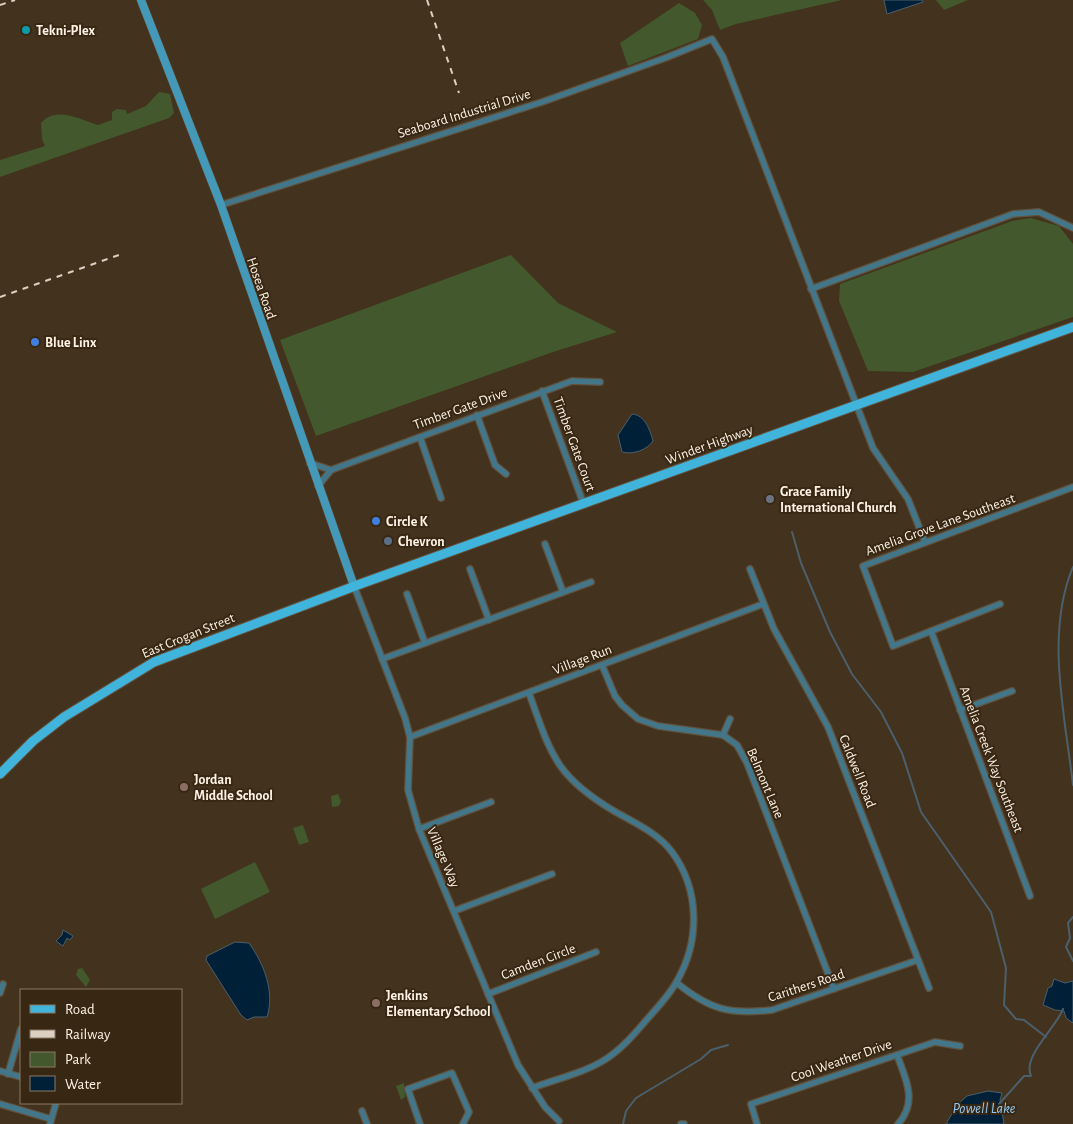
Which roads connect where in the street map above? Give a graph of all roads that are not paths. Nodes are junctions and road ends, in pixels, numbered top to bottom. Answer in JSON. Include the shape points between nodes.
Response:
{"nodes":[{"id":1,"x":141,"y":0,"type":"edge"},
{"id":2,"x":220,"y":205,"type":"junction"},
{"id":3,"x":1073,"y":228,"type":"edge"},
{"id":4,"x":811,"y":289,"type":"junction"},
{"id":5,"x":1073,"y":327,"type":"edge"},
{"id":6,"x":600,"y":382,"type":"dead end"},
{"id":7,"x":542,"y":391,"type":"junction"},
{"id":8,"x":855,"y":405,"type":"junction"},
{"id":9,"x":477,"y":415,"type":"junction"},
{"id":10,"x":420,"y":436,"type":"junction"},
{"id":11,"x":310,"y":463,"type":"junction"},
{"id":12,"x":330,"y":470,"type":"junction"},
{"id":13,"x":506,"y":474,"type":"dead end"},
{"id":14,"x":318,"y":486,"type":"junction"},
{"id":15,"x":1073,"y":487,"type":"edge"},
{"id":16,"x":441,"y":498,"type":"dead end"},
{"id":17,"x":584,"y":505,"type":"junction"},
{"id":18,"x":925,"y":542,"type":"junction"},
{"id":19,"x":545,"y":544,"type":"dead end"},
{"id":20,"x":470,"y":569,"type":"dead end"},
{"id":21,"x":750,"y":569,"type":"dead end"},
{"id":22,"x":591,"y":582,"type":"dead end"},
{"id":23,"x":354,"y":586,"type":"junction"},
{"id":24,"x":563,"y":592,"type":"junction"},
{"id":25,"x":407,"y":594,"type":"dead end"},
{"id":26,"x":763,"y":604,"type":"junction"},
{"id":27,"x":1000,"y":604,"type":"dead end"},
{"id":28,"x":489,"y":620,"type":"junction"},
{"id":29,"x":931,"y":631,"type":"junction"},
{"id":30,"x":425,"y":643,"type":"junction"},
{"id":31,"x":382,"y":659,"type":"junction"},
{"id":32,"x":602,"y":665,"type":"junction"},
{"id":33,"x":1012,"y":691,"type":"dead end"},
{"id":34,"x":529,"y":693,"type":"junction"},
{"id":35,"x":960,"y":710,"type":"junction"},
{"id":36,"x":730,"y":719,"type":"dead end"},
{"id":37,"x":723,"y":735,"type":"junction"},
{"id":38,"x":410,"y":737,"type":"junction"},
{"id":39,"x":0,"y":774,"type":"edge"},
{"id":40,"x":491,"y":802,"type":"dead end"},
{"id":41,"x":419,"y":829,"type":"junction"},
{"id":42,"x":552,"y":874,"type":"dead end"},
{"id":43,"x":1030,"y":896,"type":"dead end"},
{"id":44,"x":454,"y":911,"type":"junction"},
{"id":45,"x":596,"y":952,"type":"dead end"},
{"id":46,"x":918,"y":960,"type":"junction"},
{"id":47,"x":677,"y":983,"type":"junction"},
{"id":48,"x":3,"y":984,"type":"dead end"},
{"id":49,"x":929,"y":988,"type":"dead end"},
{"id":50,"x":834,"y":989,"type":"junction"},
{"id":51,"x":0,"y":992,"type":"edge"},
{"id":52,"x":488,"y":994,"type":"junction"},
{"id":53,"x":20,"y":1032,"type":"edge"},
{"id":54,"x":960,"y":1046,"type":"dead end"},
{"id":55,"x":897,"y":1055,"type":"junction"},
{"id":56,"x":0,"y":1071,"type":"edge"},
{"id":57,"x":8,"y":1074,"type":"junction"},
{"id":58,"x":20,"y":1078,"type":"edge"},
{"id":59,"x":532,"y":1088,"type":"junction"},
{"id":60,"x":0,"y":1104,"type":"edge"},
{"id":61,"x":56,"y":1104,"type":"edge"},
{"id":62,"x":362,"y":1112,"type":"dead end"},
{"id":63,"x":559,"y":1121,"type":"dead end"},
{"id":64,"x":51,"y":1122,"type":"edge"},
{"id":65,"x":367,"y":1124,"type":"edge"},
{"id":66,"x":420,"y":1124,"type":"edge"},
{"id":67,"x":463,"y":1124,"type":"edge"},
{"id":68,"x":757,"y":1124,"type":"edge"},
{"id":69,"x":898,"y":1124,"type":"edge"}],
"edges":[{"from":1,"to":2,"type":"street","name":"Hosea Road"},
{"from":2,"to":4,"type":"street","name":"Seaboard Industrial Drive","via":[[548,100],[712,38],[723,58]]},
{"from":2,"to":11,"type":"street","name":"Hosea Road"},
{"from":3,"to":4,"type":"street","via":[[1039,212],[1013,214]]},
{"from":4,"to":8,"type":"street"},
{"from":5,"to":8,"type":"main road","name":"Winder Highway"},
{"from":6,"to":7,"type":"street","name":"Timber Gate Drive","via":[[572,381]]},
{"from":7,"to":9,"type":"street","name":"Timber Gate Drive"},
{"from":7,"to":17,"type":"street","name":"Timber Gate Court"},
{"from":8,"to":17,"type":"main road","name":"Winder Highway"},
{"from":8,"to":18,"type":"street","via":[[873,448],[908,499]]},
{"from":9,"to":10,"type":"street","name":"Timber Gate Drive"},
{"from":9,"to":13,"type":"street","via":[[495,465]]},
{"from":10,"to":12,"type":"street","name":"Timber Gate Drive"},
{"from":10,"to":16,"type":"street"},
{"from":11,"to":12,"type":"street"},
{"from":11,"to":14,"type":"street","name":"Hosea Road"},
{"from":12,"to":14,"type":"street"},
{"from":14,"to":23,"type":"street","name":"Hosea Road"},
{"from":15,"to":18,"type":"street","name":"Amelia Grove Lane Southeast"},
{"from":17,"to":23,"type":"main road","name":"Winder Highway"},
{"from":18,"to":29,"type":"street","name":"Amelia Grove Lane Southeast","via":[[863,566],[893,646]]},
{"from":19,"to":24,"type":"street"},
{"from":20,"to":28,"type":"street"},
{"from":21,"to":26,"type":"street","name":"Caldwell Road"},
{"from":22,"to":24,"type":"street"},
{"from":23,"to":31,"type":"street","name":"Village Way"},
{"from":23,"to":39,"type":"main road","name":"East Crogan Street","via":[[154,662],[64,717],[33,741]]},
{"from":24,"to":28,"type":"street"},
{"from":25,"to":30,"type":"street"},
{"from":26,"to":32,"type":"street","name":"Village Run"},
{"from":26,"to":46,"type":"street","name":"Caldwell Road","via":[[828,727]]},
{"from":27,"to":29,"type":"street","name":"Amelia Grove Lane Southeast"},
{"from":28,"to":30,"type":"street"},
{"from":29,"to":35,"type":"street","name":"Amelia Creek Way Southeast"},
{"from":30,"to":31,"type":"street"},
{"from":31,"to":38,"type":"street","name":"Village Way"},
{"from":32,"to":34,"type":"street","name":"Village Run"},
{"from":32,"to":37,"type":"street","via":[[615,696],[638,719],[658,726]]},
{"from":33,"to":35,"type":"street"},
{"from":34,"to":38,"type":"street","name":"Village Run"},
{"from":34,"to":47,"type":"street","via":[[549,747],[567,776],[585,792],[658,836],[684,872],[694,907],[693,927],[691,948]]},
{"from":35,"to":43,"type":"street","name":"Amelia Creek Way Southeast"},
{"from":36,"to":37,"type":"street"},
{"from":37,"to":50,"type":"street","name":"Belmont Lane","via":[[737,746],[747,763]]},
{"from":38,"to":41,"type":"street","name":"Village Way","via":[[408,790]]},
{"from":40,"to":41,"type":"street"},
{"from":41,"to":44,"type":"street","name":"Village Way"},
{"from":42,"to":44,"type":"street"},
{"from":44,"to":52,"type":"street","name":"Village Way"},
{"from":45,"to":52,"type":"street","name":"Camden Circle"},
{"from":46,"to":49,"type":"street","name":"Caldwell Road"},
{"from":46,"to":50,"type":"street","name":"Carithers Road"},
{"from":47,"to":50,"type":"street","name":"Carithers Road","via":[[712,1007],[758,1012]]},
{"from":47,"to":59,"type":"street","via":[[633,1036],[606,1059]]},
{"from":48,"to":51,"type":"street"},
{"from":52,"to":59,"type":"street","name":"Village Way","via":[[518,1065]]},
{"from":53,"to":57,"type":"street"},
{"from":54,"to":55,"type":"street","name":"Cool Weather Drive","via":[[935,1042]]},
{"from":55,"to":68,"type":"street","name":"Cool Weather Drive","via":[[751,1104]]},
{"from":55,"to":69,"type":"street","via":[[910,1090],[910,1104]]},
{"from":56,"to":57,"type":"street"},
{"from":57,"to":58,"type":"street"},
{"from":59,"to":63,"type":"street","name":"Village Way"},
{"from":60,"to":64,"type":"street"},
{"from":61,"to":64,"type":"street"},
{"from":62,"to":65,"type":"street"},
{"from":66,"to":67,"type":"street","via":[[408,1089],[452,1073],[469,1112]]}]}
